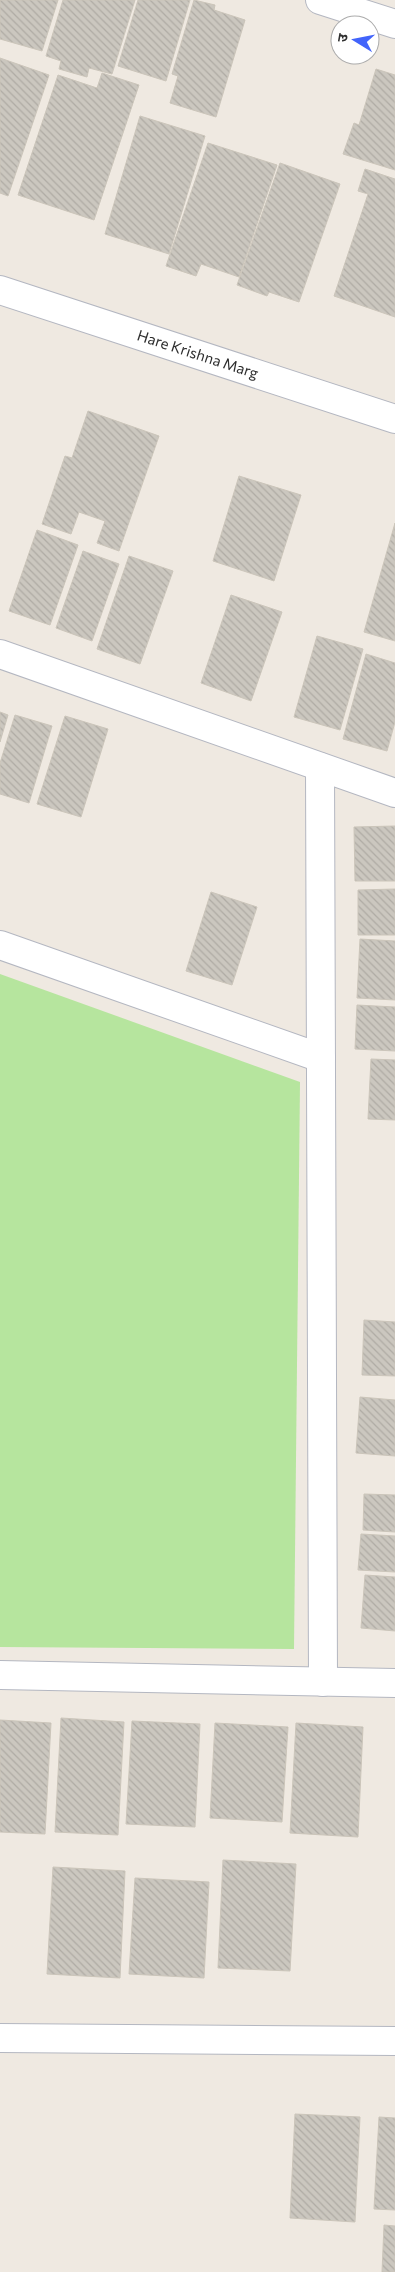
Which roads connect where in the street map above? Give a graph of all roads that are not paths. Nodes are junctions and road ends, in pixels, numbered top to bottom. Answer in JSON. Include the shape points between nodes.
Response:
{"nodes":[{"id":1,"x":320,"y":0,"type":"edge"},
{"id":2,"x":395,"y":24,"type":"edge"},
{"id":3,"x":0,"y":290,"type":"edge"},
{"id":4,"x":395,"y":419,"type":"edge"},
{"id":5,"x":0,"y":654,"type":"edge"},
{"id":6,"x":320,"y":767,"type":"junction"},
{"id":7,"x":395,"y":793,"type":"edge"},
{"id":8,"x":0,"y":945,"type":"edge"},
{"id":9,"x":321,"y":1058,"type":"junction"},
{"id":10,"x":0,"y":1675,"type":"edge"},
{"id":11,"x":323,"y":1682,"type":"junction"},
{"id":12,"x":395,"y":1683,"type":"edge"},
{"id":13,"x":0,"y":2038,"type":"edge"},
{"id":14,"x":395,"y":2041,"type":"edge"}],
"edges":[{"from":1,"to":2,"type":"street"},
{"from":3,"to":4,"type":"street","name":"Hare Krishna Marg"},
{"from":5,"to":6,"type":"street"},
{"from":6,"to":7,"type":"street"},
{"from":6,"to":9,"type":"street"},
{"from":8,"to":9,"type":"street"},
{"from":9,"to":11,"type":"street"},
{"from":10,"to":11,"type":"street"},
{"from":11,"to":12,"type":"street"},
{"from":13,"to":14,"type":"street"}]}
